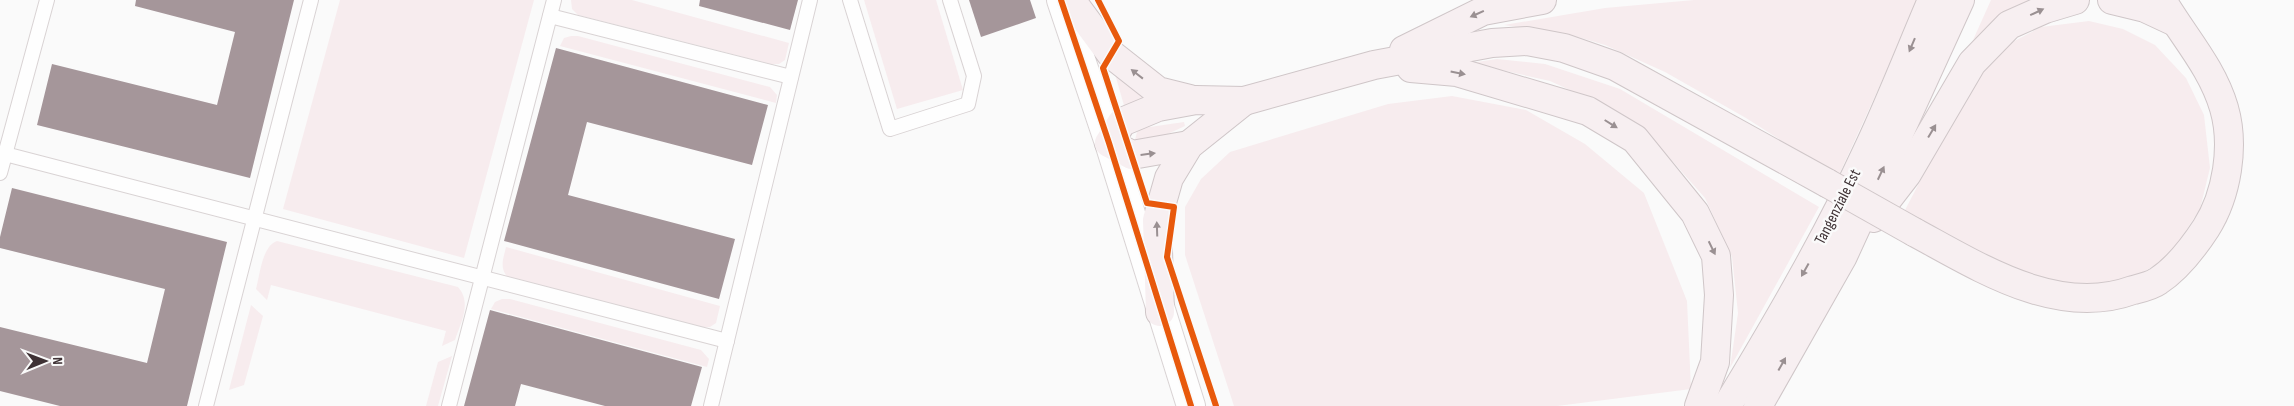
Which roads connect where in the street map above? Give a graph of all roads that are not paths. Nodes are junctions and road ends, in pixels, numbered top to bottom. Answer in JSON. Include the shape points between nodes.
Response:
{"nodes":[{"id":1,"x":47,"y":0,"type":"edge"},
{"id":2,"x":311,"y":0,"type":"edge"},
{"id":3,"x":554,"y":0,"type":"edge"},
{"id":4,"x":810,"y":0,"type":"edge"},
{"id":5,"x":850,"y":0,"type":"edge"},
{"id":6,"x":950,"y":0,"type":"edge"},
{"id":7,"x":1061,"y":0,"type":"edge"},
{"id":8,"x":1071,"y":0,"type":"edge"},
{"id":9,"x":1542,"y":0,"type":"edge"},
{"id":10,"x":1932,"y":0,"type":"edge"},
{"id":11,"x":1960,"y":0,"type":"edge"},
{"id":12,"x":2075,"y":0,"type":"edge"},
{"id":13,"x":2112,"y":0,"type":"edge"},
{"id":14,"x":2168,"y":11,"type":"edge"},
{"id":15,"x":550,"y":16,"type":"junction"},
{"id":16,"x":1374,"y":65,"type":"junction"},
{"id":17,"x":792,"y":77,"type":"junction"},
{"id":18,"x":1196,"y":100,"type":"junction"},
{"id":19,"x":1244,"y":101,"type":"junction"},
{"id":20,"x":1109,"y":143,"type":"junction"},
{"id":21,"x":1189,"y":145,"type":"junction"},
{"id":22,"x":5,"y":154,"type":"junction"},
{"id":23,"x":0,"y":173,"type":"edge"},
{"id":24,"x":255,"y":220,"type":"junction"},
{"id":25,"x":1843,"y":256,"type":"junction"},
{"id":26,"x":483,"y":276,"type":"junction"},
{"id":27,"x":1160,"y":312,"type":"junction"},
{"id":28,"x":727,"y":341,"type":"junction"},
{"id":29,"x":206,"y":406,"type":"edge"},
{"id":30,"x":450,"y":406,"type":"edge"},
{"id":31,"x":711,"y":406,"type":"edge"},
{"id":32,"x":1191,"y":406,"type":"edge"},
{"id":33,"x":1699,"y":406,"type":"edge"},
{"id":34,"x":1728,"y":406,"type":"edge"},
{"id":35,"x":1758,"y":406,"type":"edge"}],
"edges":[{"from":1,"to":22,"type":"lane"},
{"from":2,"to":24,"type":"lane"},
{"from":3,"to":15,"type":"lane"},
{"from":4,"to":17,"type":"lane"},
{"from":5,"to":6,"type":"lane","via":[[890,129],[968,104],[974,76]]},
{"from":7,"to":20,"type":"street"},
{"from":18,"to":8,"type":"highway","one_way":true,"via":[[1158,91],[1111,54]]},
{"from":9,"to":16,"type":"highway","one_way":true,"via":[[1483,11]]},
{"from":10,"to":34,"type":"highway","name":"Tangenziale Est","one_way":true,"via":[[1869,147],[1816,250]]},
{"from":25,"to":11,"type":"highway","name":"Tangenziale Est","one_way":true},
{"from":25,"to":12,"type":"highway","one_way":true,"via":[[1907,174],[1972,64],[2009,25]]},
{"from":13,"to":14,"type":"highway"},
{"from":14,"to":16,"type":"highway","bridge":true,"via":[[2207,66],[2224,108],[2230,156],[2217,210],[2190,253],[2158,282],[2122,295],[2083,299],[2043,292],[2000,277],[1615,66],[1564,48],[1527,41],[1492,43]]},
{"from":15,"to":17,"type":"lane"},
{"from":15,"to":26,"type":"lane"},
{"from":16,"to":19,"type":"highway"},
{"from":16,"to":33,"type":"highway","one_way":true,"via":[[1457,72],[1528,91],[1588,110],[1635,139],[1695,213],[1716,256],[1719,295],[1715,362]]},
{"from":17,"to":28,"type":"lane"},
{"from":18,"to":19,"type":"highway"},
{"from":18,"to":20,"type":"highway","via":[[1158,107],[1122,122]]},
{"from":19,"to":21,"type":"highway"},
{"from":20,"to":21,"type":"highway","one_way":true,"via":[[1132,156]]},
{"from":20,"to":27,"type":"street"},
{"from":27,"to":21,"type":"highway","one_way":true,"via":[[1157,220],[1169,178]]},
{"from":22,"to":23,"type":"lane"},
{"from":22,"to":24,"type":"lane"},
{"from":24,"to":26,"type":"lane"},
{"from":24,"to":29,"type":"lane"},
{"from":35,"to":25,"type":"highway","name":"Tangenziale Est","one_way":true},
{"from":26,"to":28,"type":"lane"},
{"from":26,"to":30,"type":"lane"},
{"from":27,"to":32,"type":"street"},
{"from":28,"to":31,"type":"lane"}]}
